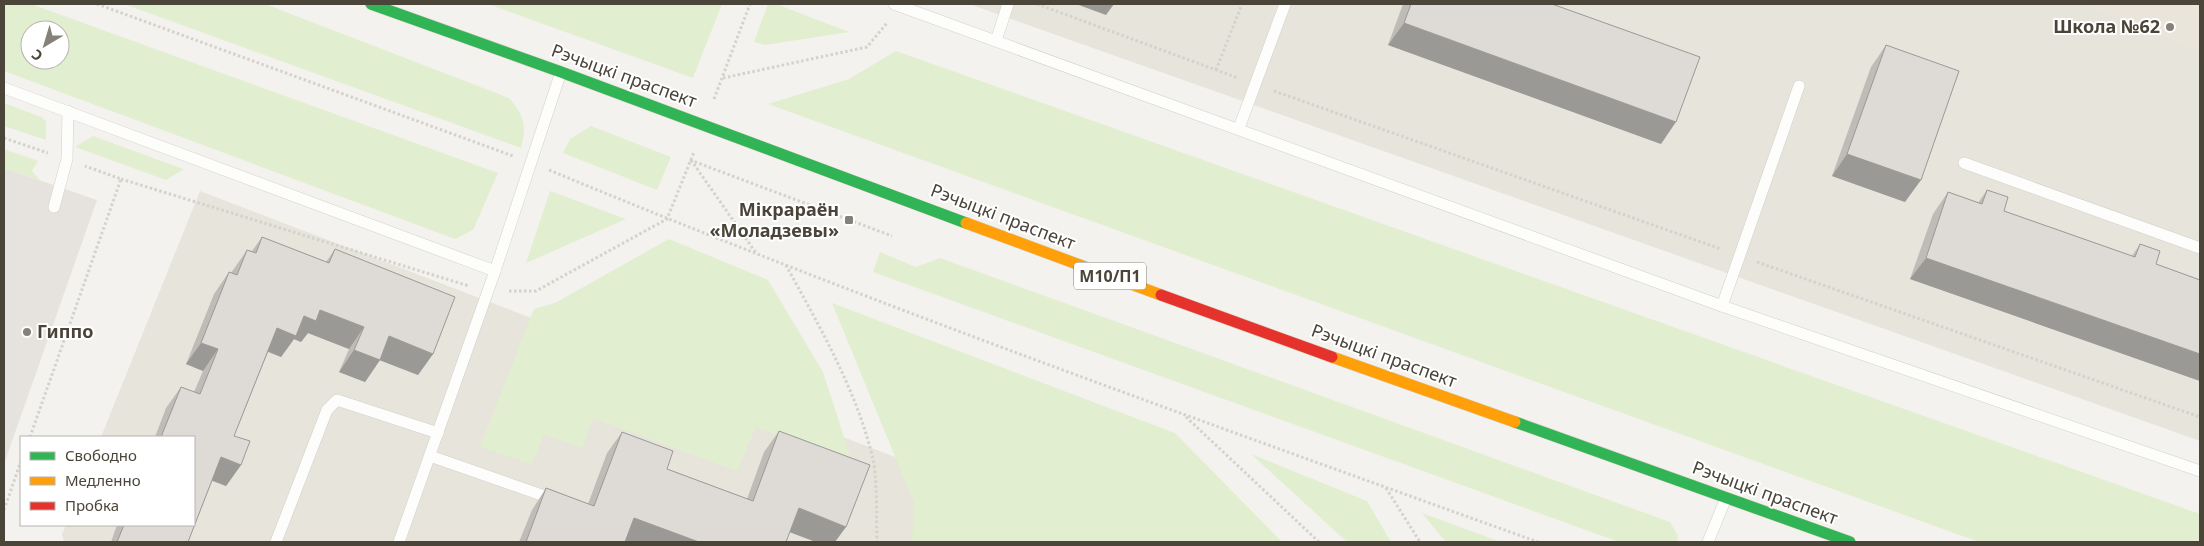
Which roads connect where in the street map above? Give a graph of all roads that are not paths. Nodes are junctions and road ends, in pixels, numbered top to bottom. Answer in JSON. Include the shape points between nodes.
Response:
{"nodes":[{"id":1,"x":371,"y":4,"type":"edge"},
{"id":2,"x":1008,"y":4,"type":"edge"},
{"id":3,"x":1285,"y":4,"type":"edge"},
{"id":4,"x":898,"y":5,"type":"edge"},
{"id":5,"x":996,"y":41,"type":"junction"},
{"id":6,"x":561,"y":72,"type":"junction"},
{"id":7,"x":1799,"y":86,"type":"dead end"},
{"id":8,"x":4,"y":88,"type":"edge"},
{"id":9,"x":68,"y":111,"type":"junction"},
{"id":10,"x":1239,"y":128,"type":"junction"},
{"id":11,"x":1964,"y":163,"type":"dead end"},
{"id":12,"x":54,"y":207,"type":"dead end"},
{"id":13,"x":2200,"y":248,"type":"edge"},
{"id":14,"x":495,"y":271,"type":"junction"},
{"id":15,"x":1722,"y":306,"type":"junction"},
{"id":16,"x":438,"y":433,"type":"junction"},
{"id":17,"x":430,"y":456,"type":"junction"},
{"id":18,"x":2200,"y":471,"type":"edge"},
{"id":19,"x":1726,"y":498,"type":"junction"},
{"id":20,"x":568,"y":504,"type":"edge"},
{"id":21,"x":276,"y":542,"type":"edge"},
{"id":22,"x":399,"y":542,"type":"edge"},
{"id":23,"x":1708,"y":542,"type":"edge"},
{"id":24,"x":1850,"y":542,"type":"edge"}],
"edges":[{"from":1,"to":6,"type":"main road","name":"Рэчыцкі праспект","number":"М10/П1"},
{"from":2,"to":5,"type":"lane"},
{"from":3,"to":10,"type":"lane"},
{"from":4,"to":5,"type":"lane"},
{"from":5,"to":10,"type":"lane"},
{"from":6,"to":14,"type":"lane"},
{"from":6,"to":19,"type":"main road","name":"Рэчыцкі праспект","number":"М10/П1","via":[[1157,294]]},
{"from":7,"to":15,"type":"lane"},
{"from":8,"to":9,"type":"lane"},
{"from":9,"to":12,"type":"lane","via":[[67,159]]},
{"from":9,"to":14,"type":"lane"},
{"from":10,"to":15,"type":"lane"},
{"from":11,"to":13,"type":"lane"},
{"from":14,"to":16,"type":"lane"},
{"from":15,"to":18,"type":"lane"},
{"from":16,"to":17,"type":"lane"},
{"from":16,"to":21,"type":"lane","via":[[337,400],[327,410]]},
{"from":17,"to":20,"type":"lane"},
{"from":17,"to":22,"type":"lane"},
{"from":19,"to":23,"type":"lane"},
{"from":19,"to":24,"type":"main road","name":"Рэчыцкі праспект","number":"М10/П1"}]}
